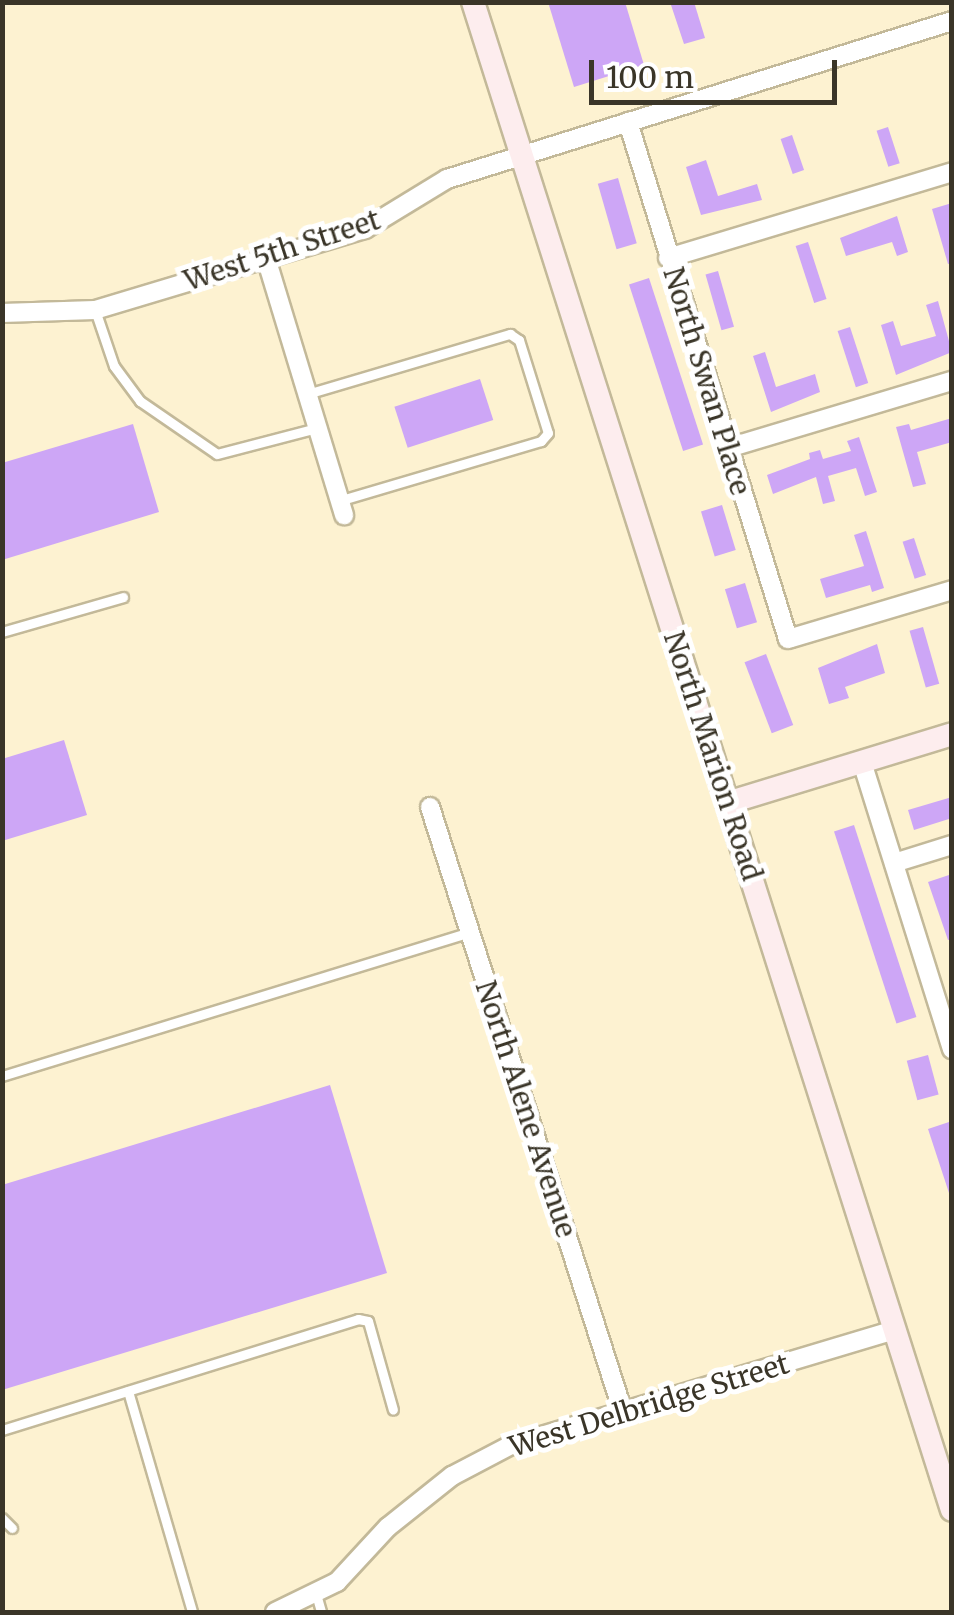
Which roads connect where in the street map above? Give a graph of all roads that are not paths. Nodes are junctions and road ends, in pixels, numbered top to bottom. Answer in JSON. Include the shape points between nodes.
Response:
{"nodes":[{"id":1,"x":473,"y":2,"type":"edge"},
{"id":2,"x":952,"y":21,"type":"edge"},
{"id":3,"x":628,"y":122,"type":"junction"},
{"id":4,"x":520,"y":154,"type":"junction"},
{"id":5,"x":952,"y":172,"type":"edge"},
{"id":6,"x":266,"y":258,"type":"junction"},
{"id":7,"x":668,"y":258,"type":"junction"},
{"id":8,"x":95,"y":310,"type":"junction"},
{"id":9,"x":2,"y":313,"type":"edge"},
{"id":10,"x":952,"y":381,"type":"edge"},
{"id":11,"x":307,"y":394,"type":"junction"},
{"id":12,"x":318,"y":428,"type":"junction"},
{"id":13,"x":728,"y":448,"type":"junction"},
{"id":14,"x":342,"y":508,"type":"joint"},
{"id":15,"x":952,"y":590,"type":"edge"},
{"id":16,"x":123,"y":597,"type":"dead end"},
{"id":17,"x":2,"y":632,"type":"edge"},
{"id":18,"x":952,"y":734,"type":"edge"},
{"id":19,"x":862,"y":762,"type":"junction"},
{"id":20,"x":728,"y":803,"type":"junction"},
{"id":21,"x":430,"y":807,"type":"dead end"},
{"id":22,"x":952,"y":846,"type":"edge"},
{"id":23,"x":894,"y":863,"type":"junction"},
{"id":24,"x":470,"y":932,"type":"junction"},
{"id":25,"x":952,"y":1049,"type":"edge"},
{"id":26,"x":2,"y":1076,"type":"edge"},
{"id":27,"x":894,"y":1330,"type":"junction"},
{"id":28,"x":128,"y":1391,"type":"junction"},
{"id":29,"x":392,"y":1410,"type":"dead end"},
{"id":30,"x":622,"y":1412,"type":"junction"},
{"id":31,"x":2,"y":1430,"type":"edge"},
{"id":32,"x":952,"y":1510,"type":"edge"},
{"id":33,"x":2,"y":1518,"type":"edge"},
{"id":34,"x":12,"y":1528,"type":"dead end"},
{"id":35,"x":316,"y":1594,"type":"junction"},
{"id":36,"x":192,"y":1612,"type":"edge"},
{"id":37,"x":275,"y":1612,"type":"edge"},
{"id":38,"x":321,"y":1612,"type":"edge"}],
"edges":[{"from":1,"to":4,"type":"main road","name":"North Marion Road"},
{"from":2,"to":3,"type":"street","name":"West 5th Street"},
{"from":3,"to":4,"type":"street","name":"West 5th Street"},
{"from":3,"to":7,"type":"street","name":"North Swan Place"},
{"from":4,"to":6,"type":"street","name":"West 5th Street","via":[[447,180],[365,228]]},
{"from":4,"to":20,"type":"main road","name":"North Marion Road"},
{"from":5,"to":7,"type":"street"},
{"from":6,"to":8,"type":"street","name":"West 5th Street"},
{"from":6,"to":11,"type":"street"},
{"from":7,"to":13,"type":"street","name":"North Swan Place"},
{"from":8,"to":9,"type":"street","name":"West 5th Street"},
{"from":8,"to":12,"type":"lane","via":[[114,366],[140,401],[218,454]]},
{"from":10,"to":13,"type":"street"},
{"from":11,"to":12,"type":"street"},
{"from":11,"to":14,"type":"lane","via":[[510,334],[519,340],[548,433],[542,441]]},
{"from":12,"to":14,"type":"street"},
{"from":13,"to":15,"type":"street","name":"North Swan Place","via":[[788,639]]},
{"from":16,"to":17,"type":"lane"},
{"from":18,"to":19,"type":"main road"},
{"from":19,"to":20,"type":"main road"},
{"from":19,"to":23,"type":"street"},
{"from":20,"to":27,"type":"main road","name":"North Marion Road"},
{"from":21,"to":24,"type":"street","name":"North Alene Avenue"},
{"from":22,"to":23,"type":"street"},
{"from":23,"to":25,"type":"street"},
{"from":24,"to":26,"type":"lane"},
{"from":24,"to":30,"type":"street","name":"North Alene Avenue"},
{"from":27,"to":30,"type":"street","name":"West Delbridge Street"},
{"from":27,"to":32,"type":"main road","name":"North Marion Road"},
{"from":28,"to":29,"type":"lane","via":[[358,1319],[368,1321]]},
{"from":28,"to":31,"type":"lane"},
{"from":28,"to":36,"type":"lane"},
{"from":30,"to":35,"type":"street","name":"West Delbridge Street","via":[[511,1445],[452,1476]]},
{"from":33,"to":34,"type":"lane"},
{"from":35,"to":37,"type":"street","name":"West Delbridge Street"},
{"from":35,"to":38,"type":"lane"}]}
